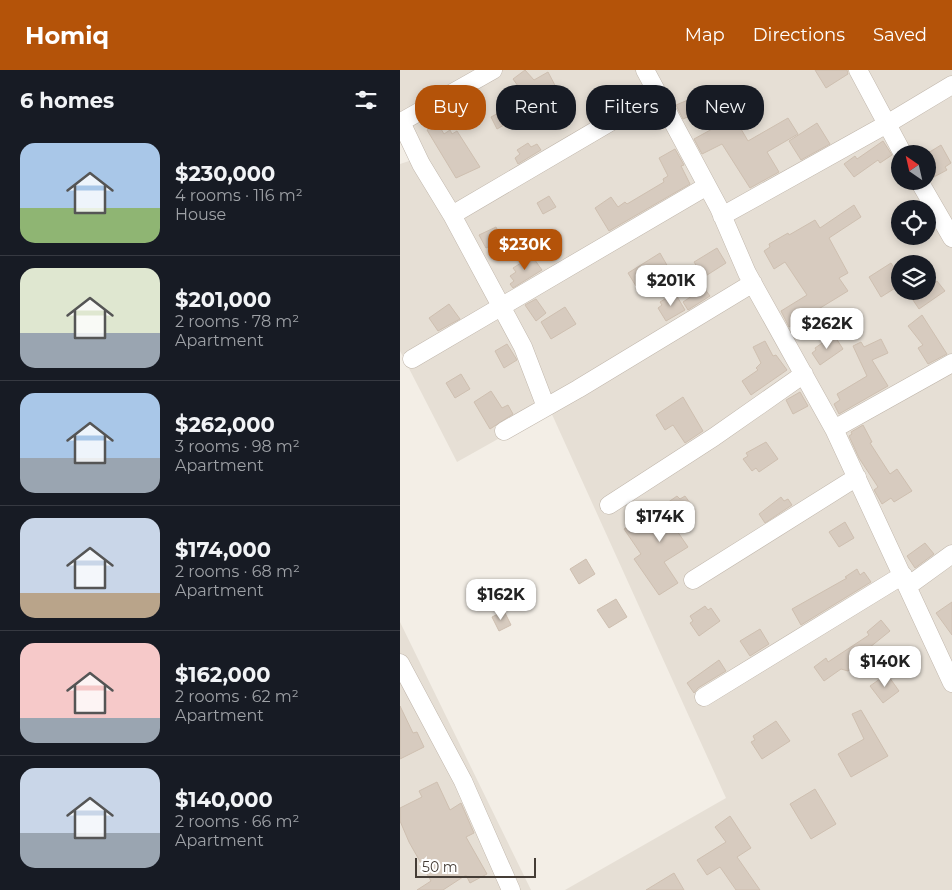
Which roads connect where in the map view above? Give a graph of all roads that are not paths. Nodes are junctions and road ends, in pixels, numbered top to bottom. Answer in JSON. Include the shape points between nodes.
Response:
{"nodes":[{"id":1,"x":493,"y":70,"type":"edge"},
{"id":2,"x":645,"y":70,"type":"edge"},
{"id":3,"x":858,"y":70,"type":"edge"},
{"id":4,"x":653,"y":85,"type":"edge"},
{"id":5,"x":952,"y":85,"type":"edge"},
{"id":6,"x":887,"y":124,"type":"junction"},
{"id":7,"x":676,"y":128,"type":"edge"},
{"id":8,"x":597,"y":130,"type":"edge"},
{"id":9,"x":898,"y":145,"type":"edge"},
{"id":10,"x":707,"y":186,"type":"junction"},
{"id":11,"x":924,"y":190,"type":"edge"},
{"id":12,"x":452,"y":215,"type":"junction"},
{"id":13,"x":722,"y":216,"type":"junction"},
{"id":14,"x":952,"y":238,"type":"edge"},
{"id":15,"x":753,"y":283,"type":"junction"},
{"id":16,"x":501,"y":308,"type":"junction"},
{"id":17,"x":412,"y":359,"type":"dead end"},
{"id":18,"x":952,"y":363,"type":"edge"},
{"id":19,"x":804,"y":374,"type":"junction"},
{"id":20,"x":546,"y":407,"type":"junction"},
{"id":21,"x":834,"y":429,"type":"junction"},
{"id":22,"x":504,"y":431,"type":"dead end"},
{"id":23,"x":857,"y":476,"type":"junction"},
{"id":24,"x":609,"y":505,"type":"dead end"},
{"id":25,"x":952,"y":554,"type":"edge"},
{"id":26,"x":693,"y":580,"type":"dead end"},
{"id":27,"x":905,"y":580,"type":"junction"},
{"id":28,"x":400,"y":663,"type":"edge"},
{"id":29,"x":952,"y":683,"type":"edge"},
{"id":30,"x":704,"y":697,"type":"dead end"},
{"id":31,"x":511,"y":890,"type":"edge"}],
"edges":[{"from":1,"to":12,"type":"street","via":[[401,122],[421,164]]},
{"from":2,"to":4,"type":"street"},
{"from":3,"to":6,"type":"street"},
{"from":5,"to":6,"type":"street"},
{"from":6,"to":9,"type":"street"},
{"from":6,"to":13,"type":"street"},
{"from":7,"to":10,"type":"street"},
{"from":8,"to":12,"type":"street"},
{"from":10,"to":13,"type":"street"},
{"from":10,"to":16,"type":"street"},
{"from":11,"to":14,"type":"street"},
{"from":12,"to":16,"type":"street"},
{"from":13,"to":15,"type":"street"},
{"from":15,"to":19,"type":"street"},
{"from":15,"to":20,"type":"street"},
{"from":16,"to":17,"type":"street"},
{"from":16,"to":20,"type":"street","via":[[523,347]]},
{"from":18,"to":21,"type":"street"},
{"from":19,"to":21,"type":"street"},
{"from":19,"to":24,"type":"street"},
{"from":20,"to":22,"type":"street"},
{"from":21,"to":23,"type":"street"},
{"from":23,"to":26,"type":"street"},
{"from":23,"to":27,"type":"street"},
{"from":25,"to":27,"type":"street"},
{"from":27,"to":29,"type":"street"},
{"from":27,"to":30,"type":"street"},
{"from":28,"to":31,"type":"street","via":[[463,781]]}]}
